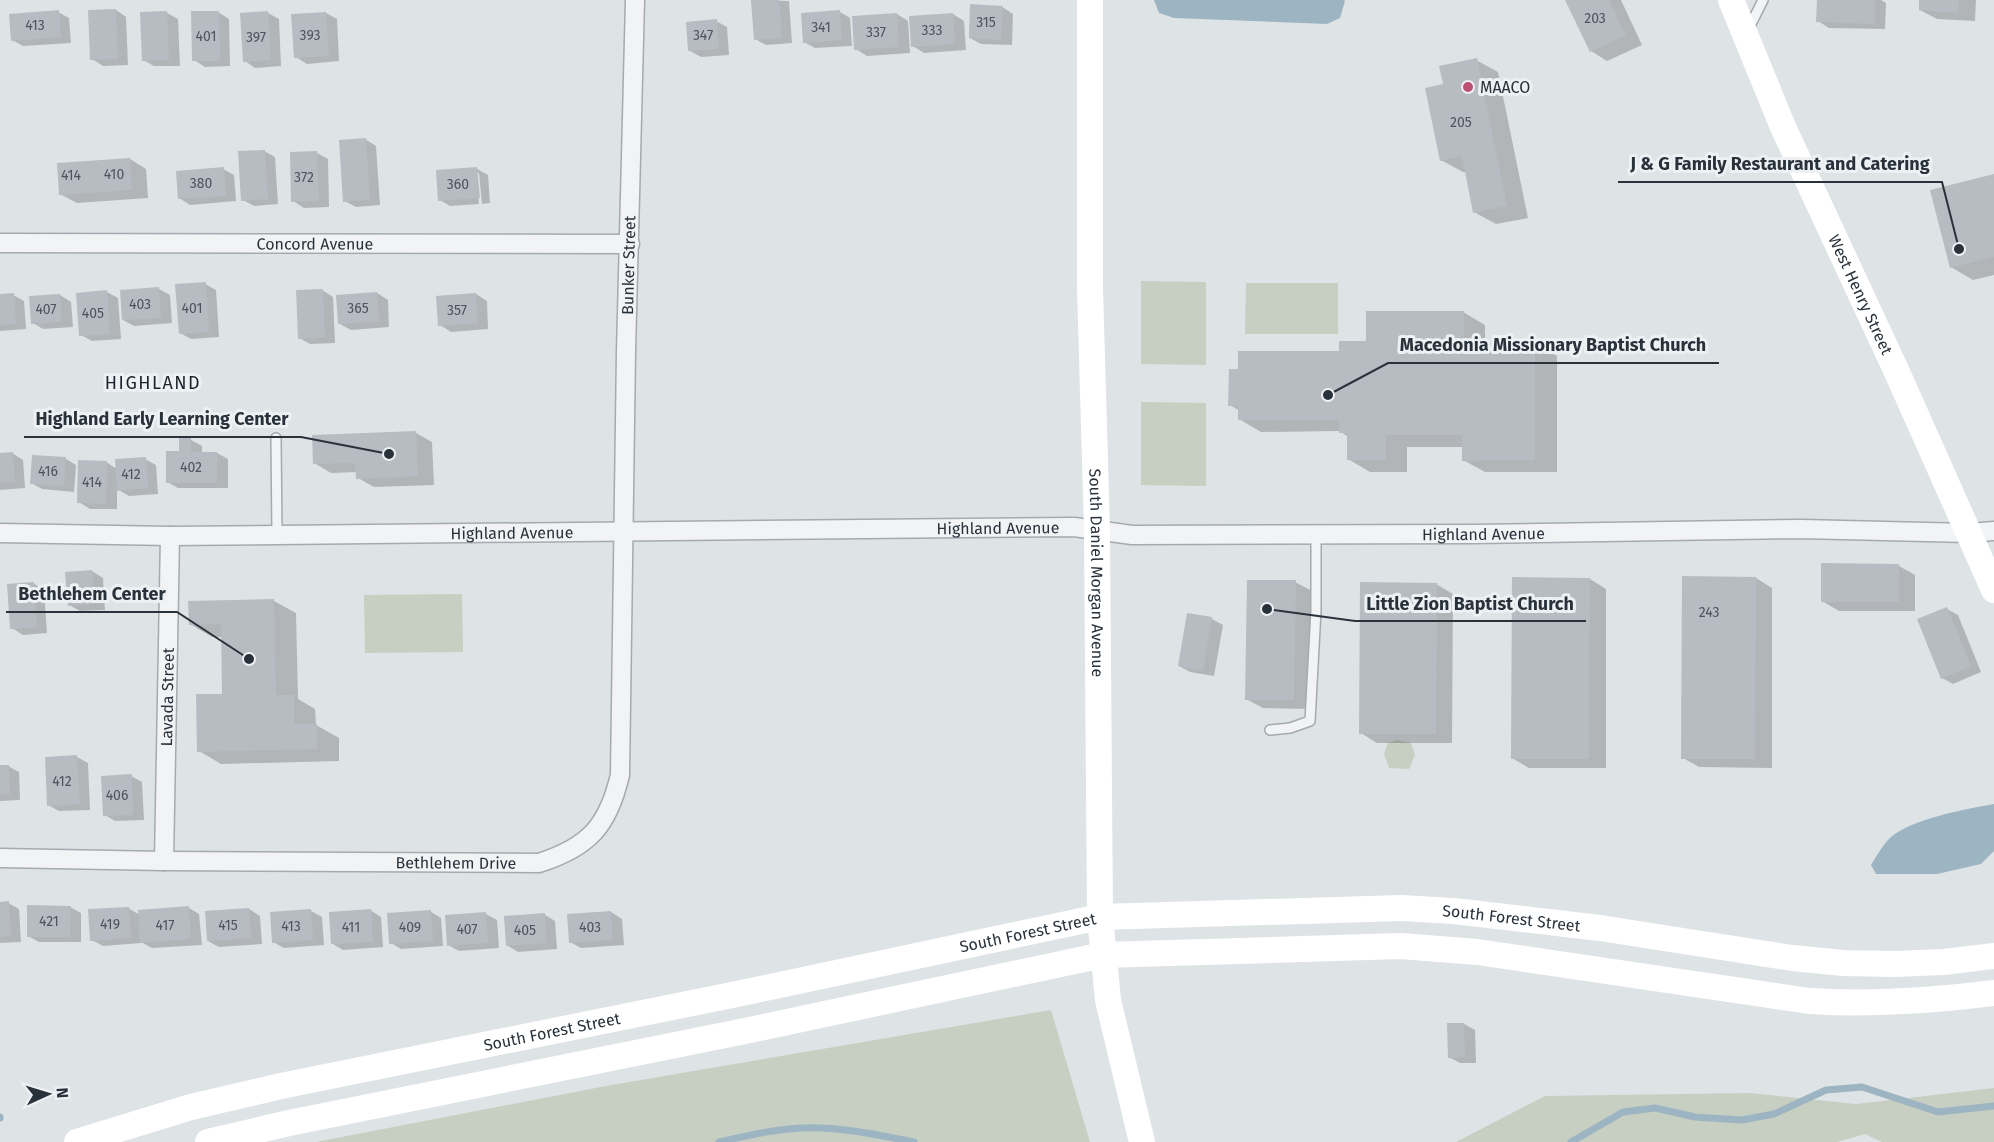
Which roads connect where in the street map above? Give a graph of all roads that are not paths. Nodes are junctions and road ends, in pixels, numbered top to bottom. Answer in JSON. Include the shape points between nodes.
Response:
{"nodes":[{"id":1,"x":635,"y":0,"type":"edge"},
{"id":2,"x":1090,"y":0,"type":"edge"},
{"id":3,"x":1731,"y":0,"type":"edge"},
{"id":4,"x":1763,"y":0,"type":"edge"},
{"id":5,"x":1746,"y":36,"type":"junction"},
{"id":6,"x":0,"y":243,"type":"edge"},
{"id":7,"x":630,"y":244,"type":"junction"},
{"id":8,"x":276,"y":438,"type":"dead end"},
{"id":9,"x":623,"y":531,"type":"junction"},
{"id":10,"x":1097,"y":531,"type":"junction"},
{"id":11,"x":1994,"y":531,"type":"edge"},
{"id":12,"x":0,"y":532,"type":"edge"},
{"id":13,"x":1968,"y":533,"type":"junction"},
{"id":14,"x":1316,"y":534,"type":"junction"},
{"id":15,"x":277,"y":535,"type":"junction"},
{"id":16,"x":170,"y":536,"type":"junction"},
{"id":17,"x":1994,"y":590,"type":"edge"},
{"id":18,"x":1270,"y":730,"type":"dead end"},
{"id":19,"x":0,"y":858,"type":"edge"},
{"id":20,"x":164,"y":861,"type":"junction"},
{"id":21,"x":1100,"y":917,"type":"junction"},
{"id":22,"x":1103,"y":955,"type":"junction"},
{"id":23,"x":1994,"y":956,"type":"edge"},
{"id":24,"x":1994,"y":993,"type":"edge"},
{"id":25,"x":77,"y":1142,"type":"edge"},
{"id":26,"x":208,"y":1142,"type":"edge"},
{"id":27,"x":1142,"y":1142,"type":"edge"}],
"edges":[{"from":1,"to":7,"type":"street","name":"Bunker Street"},
{"from":2,"to":10,"type":"street","name":"South Daniel Morgan Avenue","via":[[1090,288]]},
{"from":3,"to":5,"type":"street","name":"West Henry Street"},
{"from":4,"to":5,"type":"lane"},
{"from":5,"to":13,"type":"street","name":"West Henry Street","via":[[1783,127]]},
{"from":6,"to":7,"type":"street","name":"Concord Avenue"},
{"from":7,"to":9,"type":"street","name":"Bunker Street"},
{"from":8,"to":15,"type":"lane"},
{"from":9,"to":10,"type":"street","name":"Highland Avenue","via":[[1062,527]]},
{"from":9,"to":15,"type":"street","name":"Highland Avenue"},
{"from":9,"to":20,"type":"street","name":"Bethlehem Drive","via":[[620,776],[603,823],[585,841],[564,855],[522,863]]},
{"from":10,"to":14,"type":"street","name":"Highland Avenue","via":[[1132,535]]},
{"from":10,"to":21,"type":"street","name":"South Daniel Morgan Avenue"},
{"from":11,"to":13,"type":"street","name":"Highland Avenue"},
{"from":12,"to":16,"type":"street","name":"Highland Avenue"},
{"from":13,"to":14,"type":"street","name":"Highland Avenue","via":[[1802,529]]},
{"from":13,"to":17,"type":"street","name":"West Henry Street"},
{"from":14,"to":18,"type":"lane","via":[[1310,721]]},
{"from":15,"to":16,"type":"street","name":"Highland Avenue"},
{"from":16,"to":20,"type":"street","name":"Lavada Street"},
{"from":19,"to":20,"type":"street","name":"Bethlehem Drive"},
{"from":21,"to":22,"type":"street","name":"South Daniel Morgan Avenue"},
{"from":21,"to":23,"type":"street","name":"South Forest Street","via":[[1401,908],[1600,928],[1843,963],[1944,962]]},
{"from":21,"to":25,"type":"street","name":"South Forest Street","via":[[281,1086],[191,1107]]},
{"from":22,"to":24,"type":"street","via":[[1401,946],[1477,951],[1809,1001],[1904,1003]]},
{"from":22,"to":26,"type":"street"},
{"from":22,"to":27,"type":"street","name":"South Daniel Morgan Avenue","via":[[1108,1000]]}]}
